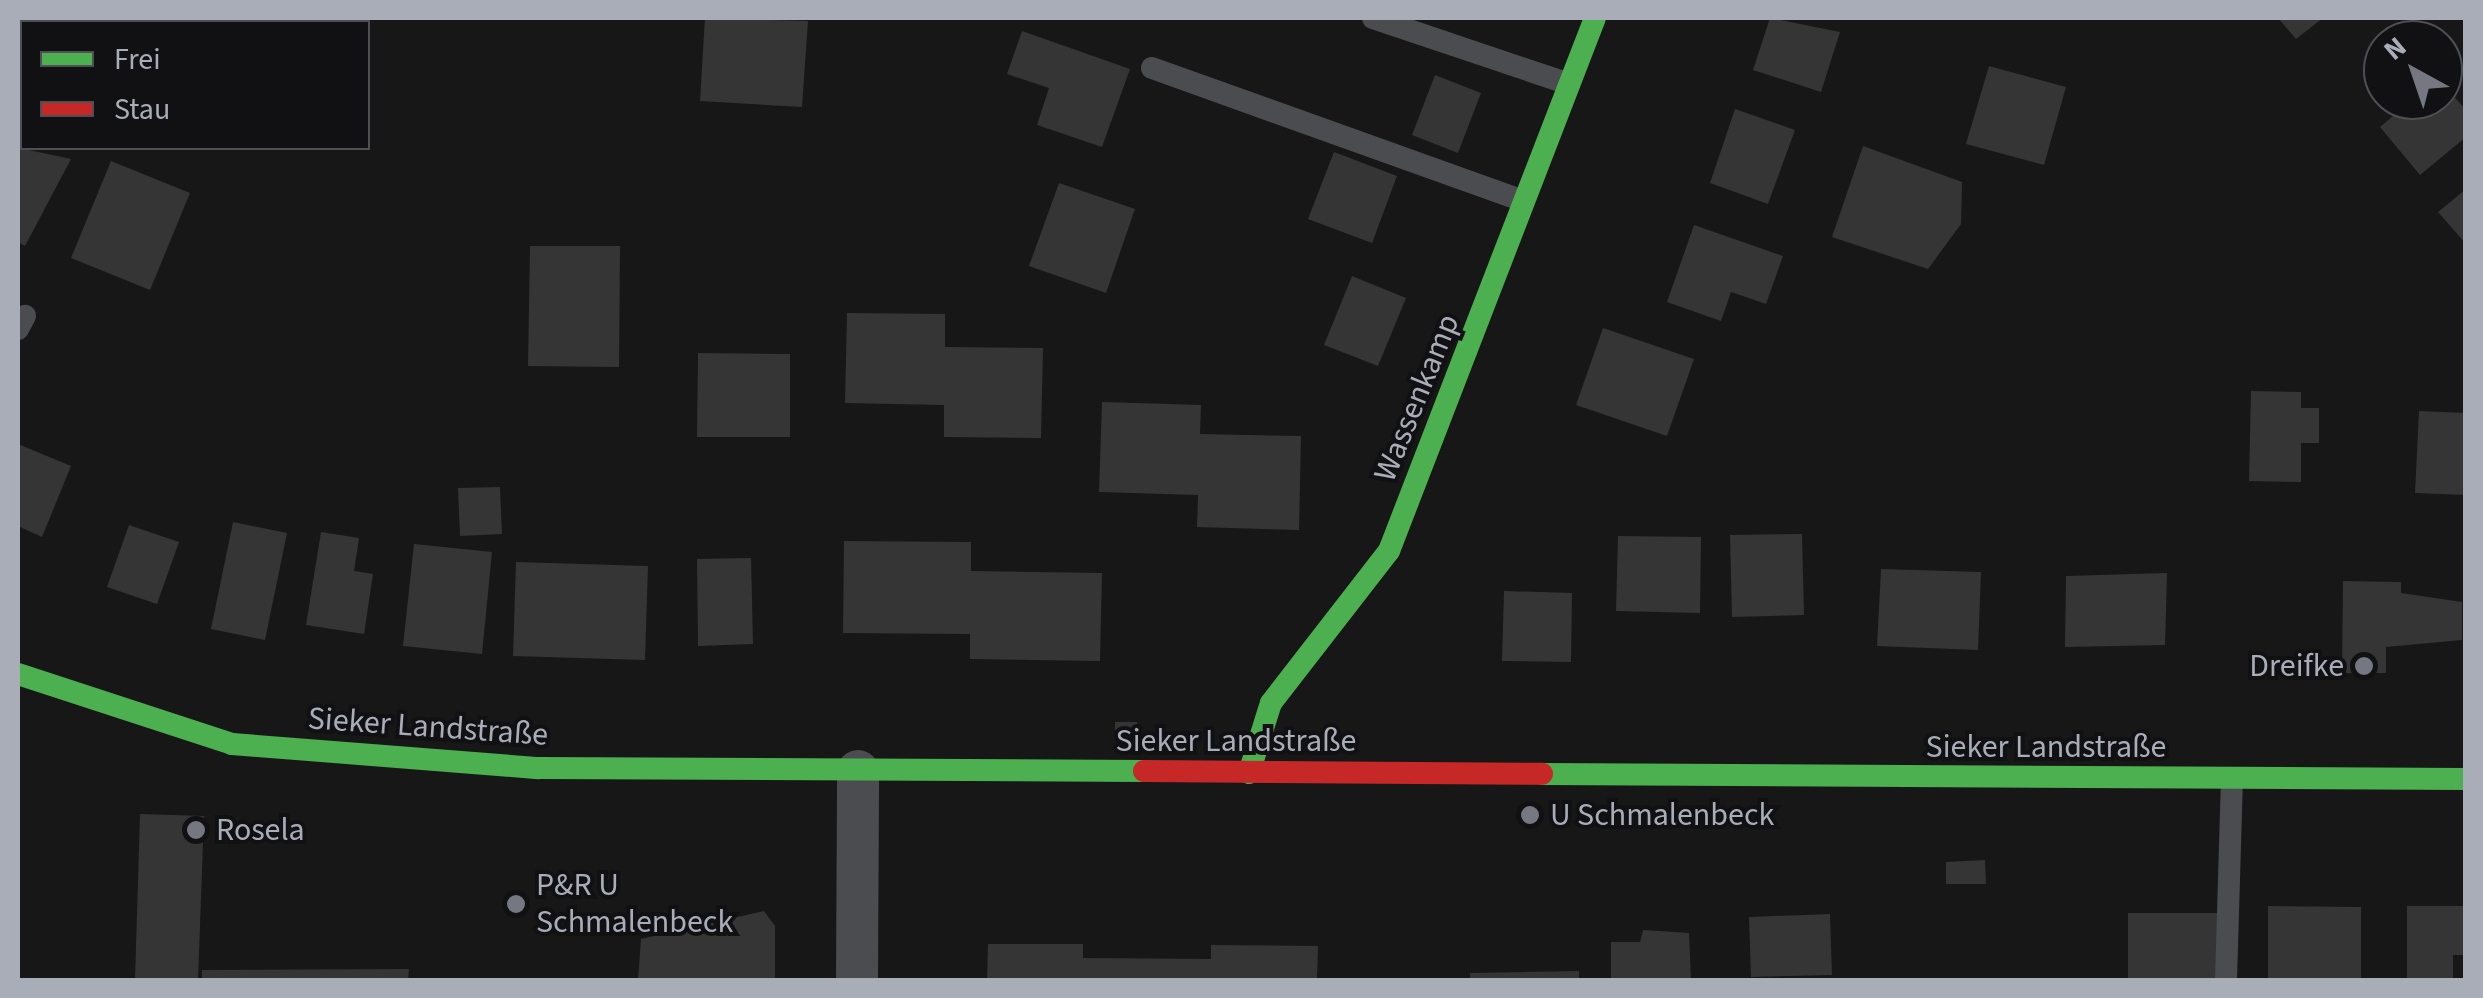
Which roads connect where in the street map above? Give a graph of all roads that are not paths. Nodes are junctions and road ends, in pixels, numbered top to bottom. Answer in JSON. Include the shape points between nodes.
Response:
{"nodes":[{"id":1,"x":1373,"y":18,"type":"edge"},
{"id":2,"x":1595,"y":18,"type":"edge"},
{"id":3,"x":1152,"y":68,"type":"dead end"},
{"id":4,"x":1572,"y":85,"type":"junction"},
{"id":5,"x":1528,"y":202,"type":"junction"},
{"id":6,"x":18,"y":674,"type":"edge"},
{"id":7,"x":858,"y":771,"type":"junction"},
{"id":8,"x":1250,"y":773,"type":"junction"},
{"id":9,"x":2466,"y":780,"type":"edge"},
{"id":10,"x":2232,"y":782,"type":"junction"},
{"id":11,"x":857,"y":980,"type":"edge"},
{"id":12,"x":2226,"y":980,"type":"edge"}],
"edges":[{"from":1,"to":4,"type":"lane"},
{"from":2,"to":4,"type":"street","name":"Wassenkamp"},
{"from":3,"to":5,"type":"lane"},
{"from":4,"to":5,"type":"street","name":"Wassenkamp"},
{"from":5,"to":8,"type":"street","name":"Wassenkamp","via":[[1389,551],[1271,703]]},
{"from":6,"to":7,"type":"street","name":"Sieker Landstraße","via":[[232,744],[521,767]]},
{"from":7,"to":8,"type":"street","name":"Sieker Landstraße"},
{"from":7,"to":11,"type":"street"},
{"from":8,"to":10,"type":"street","name":"Sieker Landstraße"},
{"from":9,"to":10,"type":"street","name":"Sieker Landstraße"},
{"from":10,"to":12,"type":"lane"}]}
